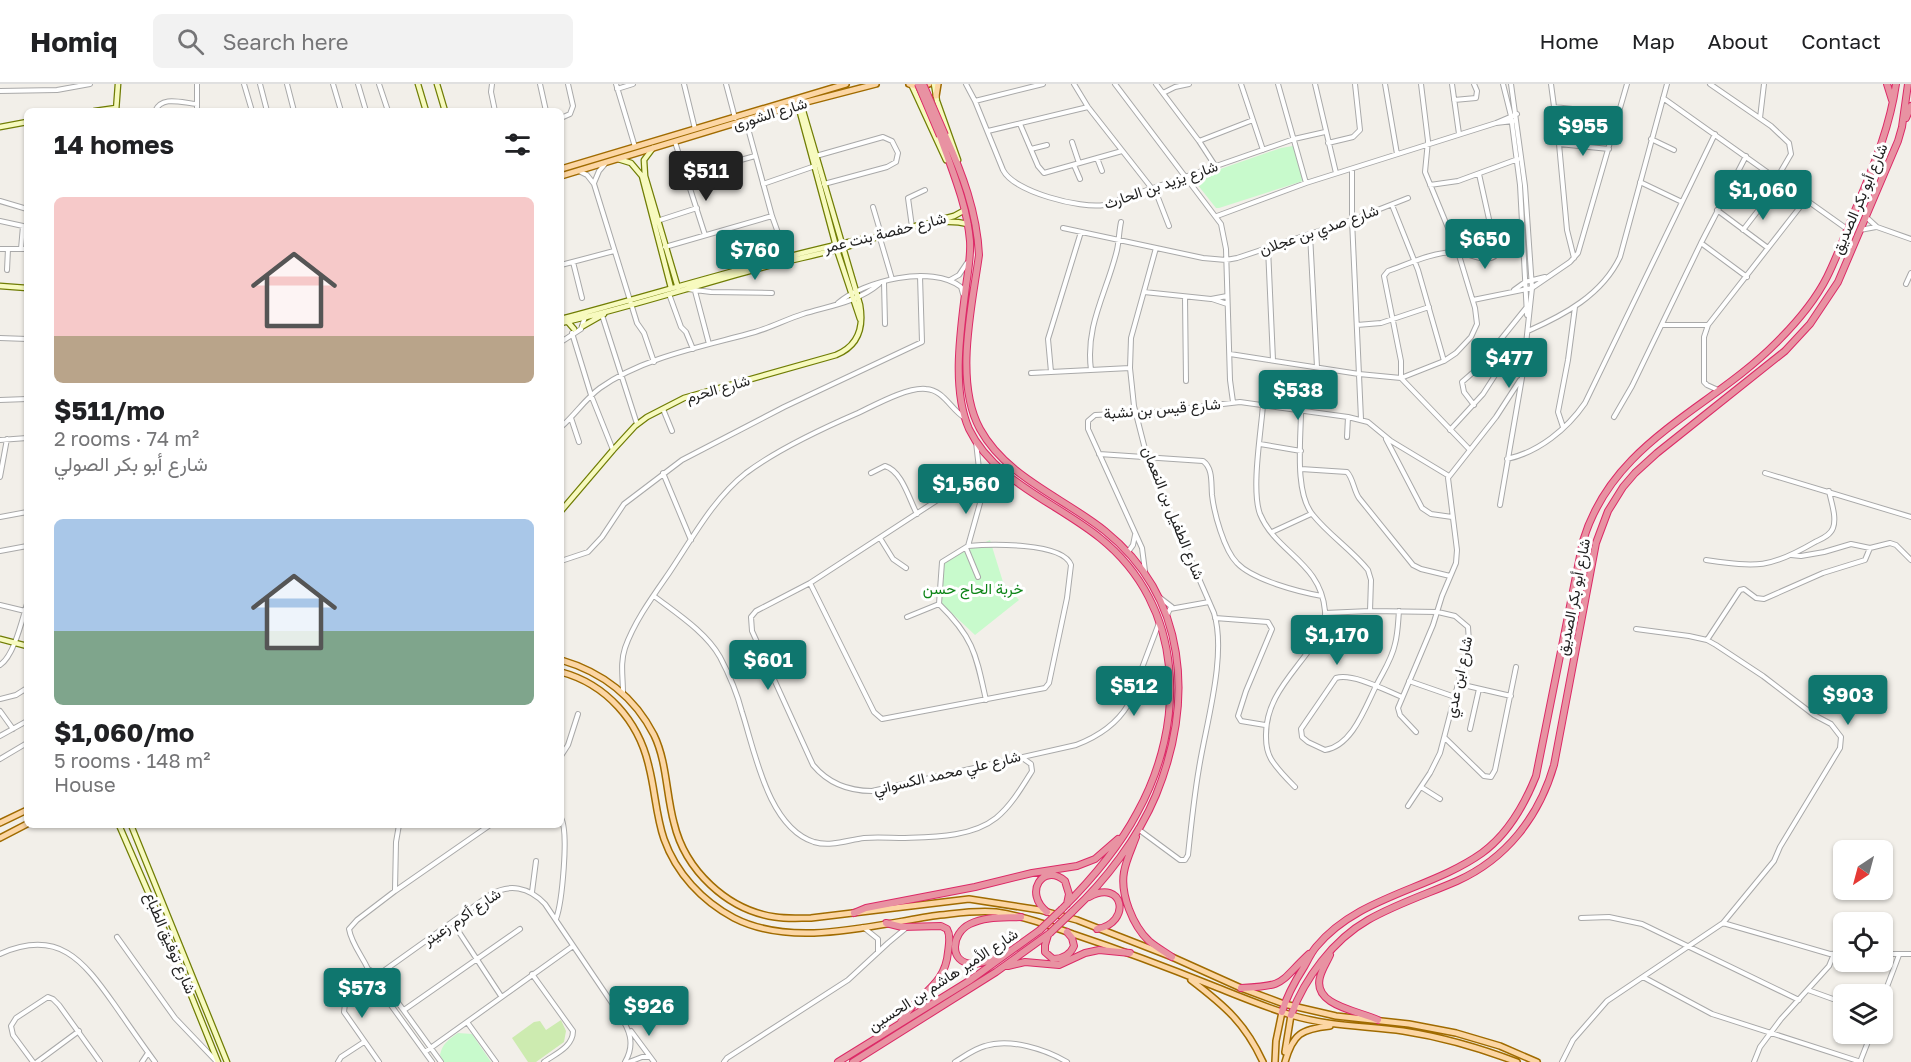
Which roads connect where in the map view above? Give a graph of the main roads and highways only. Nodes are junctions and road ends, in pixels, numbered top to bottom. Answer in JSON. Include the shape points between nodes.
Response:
{"nodes":[{"id":1,"x":846,"y":84,"type":"edge"},
{"id":2,"x":876,"y":84,"type":"edge"},
{"id":3,"x":923,"y":84,"type":"edge"},
{"id":4,"x":929,"y":84,"type":"edge"},
{"id":5,"x":938,"y":84,"type":"edge"},
{"id":6,"x":1887,"y":84,"type":"edge"},
{"id":7,"x":1896,"y":84,"type":"edge"},
{"id":8,"x":1908,"y":84,"type":"edge"},
{"id":9,"x":913,"y":85,"type":"edge"},
{"id":10,"x":936,"y":98,"type":"road end"},
{"id":11,"x":1911,"y":106,"type":"edge"},
{"id":12,"x":1893,"y":108,"type":"junction"},
{"id":13,"x":1902,"y":127,"type":"junction"},
{"id":14,"x":943,"y":136,"type":"junction"},
{"id":15,"x":564,"y":168,"type":"edge"},
{"id":16,"x":564,"y":175,"type":"edge"},
{"id":17,"x":564,"y":661,"type":"edge"},
{"id":18,"x":564,"y":673,"type":"edge"},
{"id":19,"x":24,"y":812,"type":"edge"},
{"id":20,"x":0,"y":824,"type":"edge"},
{"id":21,"x":24,"y":826,"type":"edge"},
{"id":22,"x":1138,"y":829,"type":"junction"},
{"id":23,"x":1127,"y":831,"type":"junction"},
{"id":24,"x":0,"y":838,"type":"edge"},
{"id":25,"x":1086,"y":899,"type":"junction"},
{"id":26,"x":1064,"y":907,"type":"junction"},
{"id":27,"x":1047,"y":912,"type":"junction"},
{"id":28,"x":854,"y":913,"type":"junction"},
{"id":29,"x":1022,"y":917,"type":"junction"},
{"id":30,"x":886,"y":923,"type":"junction"},
{"id":31,"x":1097,"y":929,"type":"junction"},
{"id":32,"x":1066,"y":932,"type":"junction"},
{"id":33,"x":1049,"y":934,"type":"junction"},
{"id":34,"x":1316,"y":948,"type":"junction"},
{"id":35,"x":1333,"y":949,"type":"junction"},
{"id":36,"x":1130,"y":953,"type":"junction"},
{"id":37,"x":1009,"y":954,"type":"junction"},
{"id":38,"x":1172,"y":957,"type":"junction"},
{"id":39,"x":1005,"y":966,"type":"junction"},
{"id":40,"x":1185,"y":976,"type":"junction"},
{"id":41,"x":1242,"y":988,"type":"junction"},
{"id":42,"x":1284,"y":1004,"type":"junction"},
{"id":43,"x":1294,"y":1007,"type":"junction"},
{"id":44,"x":1282,"y":1012,"type":"junction"},
{"id":45,"x":1291,"y":1015,"type":"junction"},
{"id":46,"x":1378,"y":1020,"type":"junction"},
{"id":47,"x":901,"y":1022,"type":"junction"},
{"id":48,"x":1335,"y":1025,"type":"junction"},
{"id":49,"x":855,"y":1061,"type":"edge"},
{"id":50,"x":838,"y":1062,"type":"edge"},
{"id":51,"x":1263,"y":1062,"type":"edge"},
{"id":52,"x":1275,"y":1062,"type":"edge"},
{"id":53,"x":1285,"y":1062,"type":"edge"},
{"id":54,"x":1517,"y":1062,"type":"edge"},
{"id":55,"x":1537,"y":1062,"type":"edge"}],
"edges":[{"from":1,"to":15,"type":"main road","name":"شارع الشورى"},
{"from":2,"to":16,"type":"main road","name":"شارع الشورى"},
{"from":3,"to":14,"type":"highway","name":"شارع الأمير هاشم بن الحسين","bridge":true},
{"from":4,"to":9,"type":"main road"},
{"from":5,"to":10,"type":"main road"},
{"from":6,"to":12,"type":"highway"},
{"from":7,"to":12,"type":"highway","name":"شارع أبو بكر الصديق"},
{"from":8,"to":13,"type":"highway","name":"شارع أبو بكر الصديق"},
{"from":9,"to":14,"type":"highway","name":"شارع الأمير هاشم بن الحسين","bridge":true},
{"from":11,"to":13,"type":"highway"},
{"from":12,"to":34,"type":"highway","name":"شارع أبو بكر الصديق","via":[[1827,277],[1800,317],[1770,349],[1626,464],[1607,487],[1583,541],[1536,776],[1511,824],[1471,860],[1363,910]]},
{"from":13,"to":35,"type":"highway","name":"شارع أبو بكر الصديق","via":[[1833,290],[1810,324],[1763,370],[1646,462],[1608,511],[1596,543],[1550,780],[1520,833],[1483,867],[1369,920]]},
{"from":14,"to":22,"type":"highway","name":"شارع الأمير هاشم بن الحسين","via":[[961,171],[978,241],[968,345],[970,402],[975,418],[988,443],[1004,460],[1105,531],[1128,552],[1145,571],[1169,612],[1178,668],[1177,718],[1167,763]]},
{"from":14,"to":23,"type":"highway","name":"شارع الأمير هاشم بن الحسين","via":[[968,224],[969,259],[959,377],[966,419],[976,440],[1009,476],[1099,537],[1129,566],[1157,612],[1164,637],[1170,680],[1168,717],[1152,782]]},
{"from":17,"to":28,"type":"main road","via":[[610,682],[640,712],[664,765],[680,842],[694,867],[713,888],[744,907],[774,917]]},
{"from":18,"to":30,"type":"main road","via":[[594,687],[615,702],[629,719],[645,751],[666,844],[701,895],[743,922],[778,932],[808,933]]},
{"from":19,"to":20,"type":"main road"},
{"from":21,"to":24,"type":"main road"},
{"from":22,"to":25,"type":"highway","name":"شارع الأمير هاشم بن الحسين"},
{"from":22,"to":38,"type":"highway","via":[[1124,871],[1124,891],[1143,934]]},
{"from":23,"to":26,"type":"highway","name":"شارع الأمير هاشم بن الحسين","via":[[1100,869]]},
{"from":23,"to":28,"type":"highway","via":[[1095,859],[1077,866]]},
{"from":25,"to":31,"type":"highway","via":[[1108,891],[1120,905],[1115,921]]},
{"from":25,"to":33,"type":"highway","name":"شارع الأمير هاشم بن الحسين","bridge":true},
{"from":26,"to":27,"type":"highway","via":[[1069,894],[1065,881],[1055,875],[1046,876],[1035,892]]},
{"from":26,"to":37,"type":"highway","name":"شارع الأمير هاشم بن الحسين","bridge":true},
{"from":27,"to":28,"type":"main road","via":[[969,899]]},
{"from":27,"to":31,"type":"main road"},
{"from":29,"to":30,"type":"main road","via":[[962,912]]},
{"from":29,"to":32,"type":"main road"},
{"from":29,"to":37,"type":"highway","via":[[975,922],[961,930],[954,942],[958,956],[971,964]]},
{"from":30,"to":47,"type":"highway","via":[[944,927],[949,931],[947,964],[942,976],[910,1007]]},
{"from":31,"to":38,"type":"main road"},
{"from":32,"to":33,"type":"highway","via":[[1074,946],[1060,958],[1045,952]]},
{"from":32,"to":36,"type":"main road"},
{"from":33,"to":39,"type":"highway","name":"شارع الأمير هاشم بن الحسين"},
{"from":34,"to":41,"type":"highway","via":[[1279,984]]},
{"from":34,"to":42,"type":"highway","name":"شارع أبو بكر الصديق"},
{"from":35,"to":43,"type":"highway","name":"شارع أبو بكر الصديق"},
{"from":35,"to":46,"type":"highway","via":[[1320,978],[1322,994],[1339,1006]]},
{"from":36,"to":39,"type":"highway","via":[[1100,950],[1059,965],[1025,962]]},
{"from":36,"to":40,"type":"main road"},
{"from":37,"to":47,"type":"highway","name":"شارع الأمير هاشم بن الحسين"},
{"from":38,"to":41,"type":"main road"},
{"from":39,"to":49,"type":"highway","name":"شارع الأمير هاشم بن الحسين"},
{"from":40,"to":44,"type":"main road"},
{"from":40,"to":51,"type":"main road","via":[[1236,1018]]},
{"from":41,"to":42,"type":"main road"},
{"from":42,"to":43,"type":"main road"},
{"from":42,"to":44,"type":"highway","name":"شارع أبو بكر الصديق"},
{"from":43,"to":45,"type":"highway","name":"شارع أبو بكر الصديق"},
{"from":43,"to":46,"type":"main road"},
{"from":44,"to":45,"type":"main road"},
{"from":44,"to":52,"type":"main road","name":"شارع أبو بكر الصديق"},
{"from":45,"to":48,"type":"main road"},
{"from":45,"to":53,"type":"main road","name":"شارع أبو بكر الصديق"},
{"from":46,"to":55,"type":"main road","via":[[1456,1033]]},
{"from":47,"to":50,"type":"highway","name":"شارع الأمير هاشم بن الحسين"},
{"from":48,"to":53,"type":"main road","via":[[1299,1034]]},
{"from":48,"to":54,"type":"main road","via":[[1428,1035]]}]}
